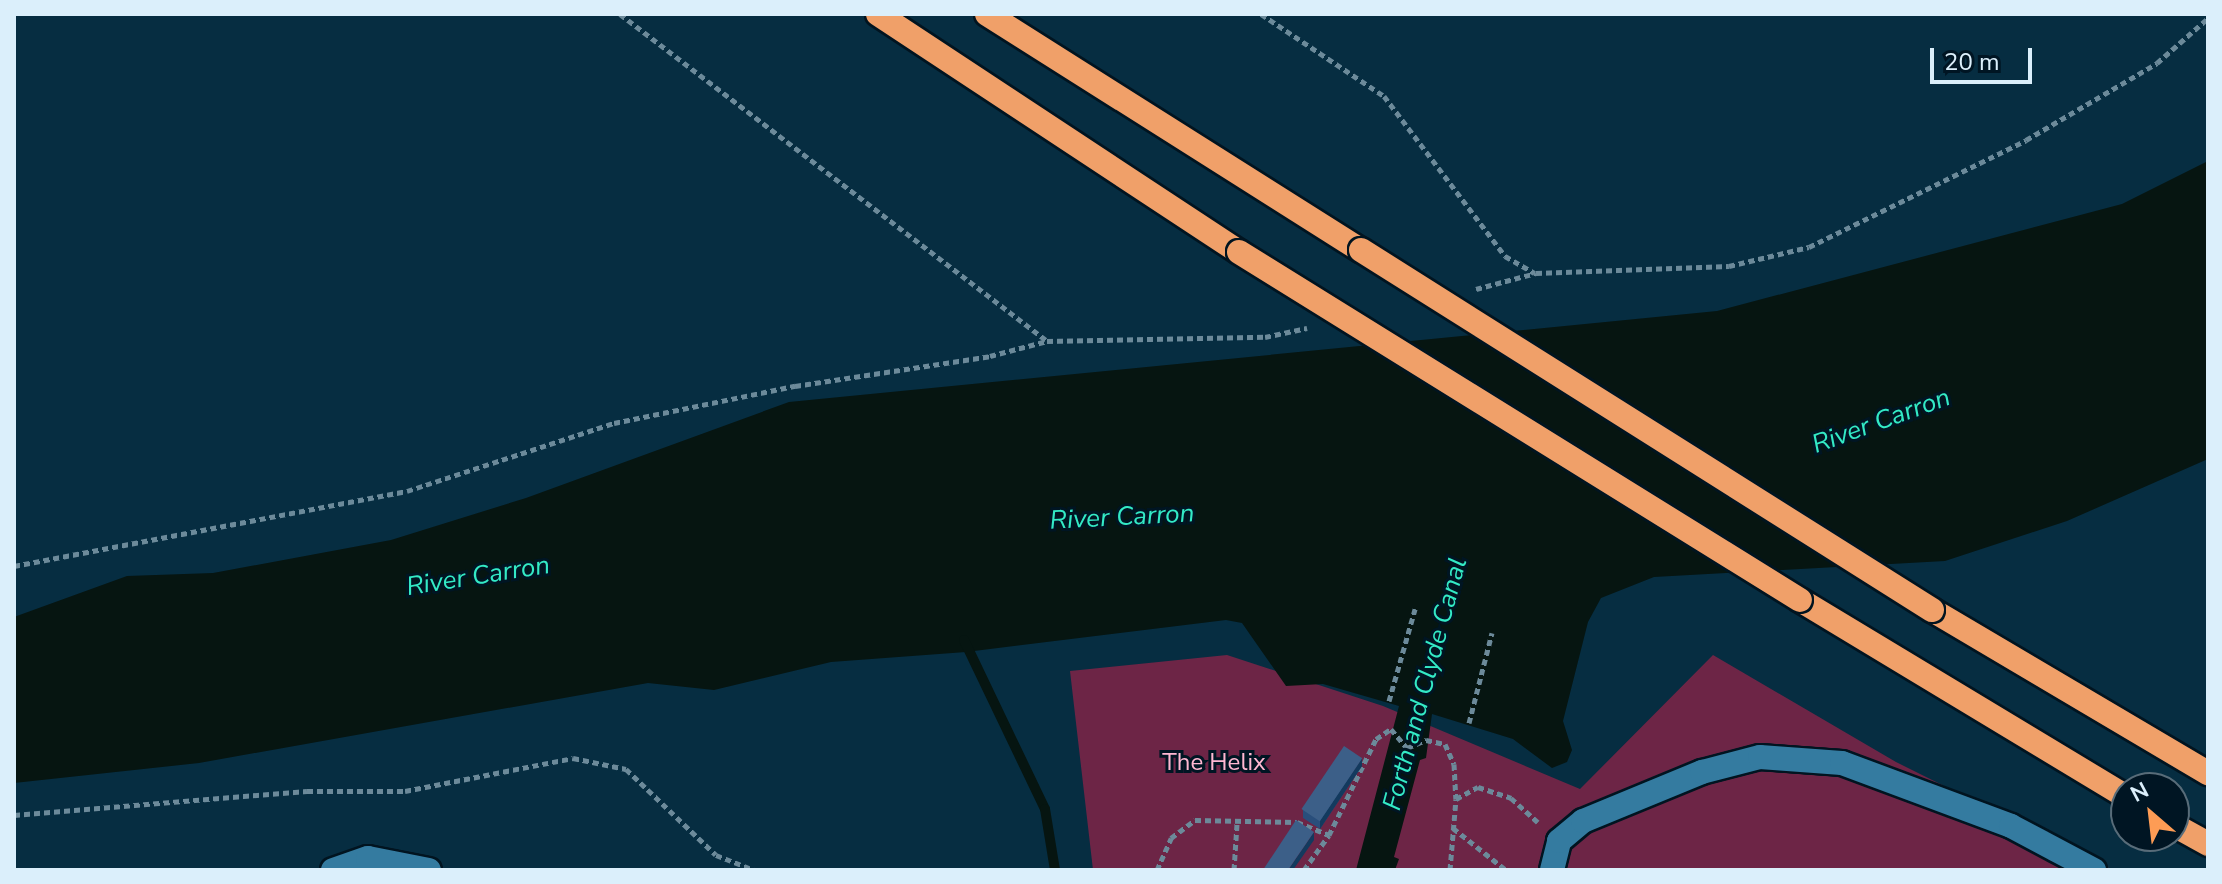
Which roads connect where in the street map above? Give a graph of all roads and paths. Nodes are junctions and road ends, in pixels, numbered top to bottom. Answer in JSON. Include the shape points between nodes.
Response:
{"nodes":[{"id":1,"x":620,"y":14,"type":"edge"},
{"id":2,"x":878,"y":14,"type":"edge"},
{"id":3,"x":987,"y":14,"type":"edge"},
{"id":4,"x":1261,"y":14,"type":"edge"},
{"id":5,"x":2208,"y":18,"type":"edge"},
{"id":6,"x":14,"y":566,"type":"edge"},
{"id":7,"x":1415,"y":609,"type":"dead end"},
{"id":8,"x":1492,"y":633,"type":"dead end"},
{"id":9,"x":1389,"y":701,"type":"dead end"},
{"id":10,"x":1469,"y":723,"type":"dead end"},
{"id":11,"x":2208,"y":773,"type":"edge"},
{"id":12,"x":2110,"y":787,"type":"edge"},
{"id":13,"x":1456,"y":799,"type":"junction"},
{"id":14,"x":14,"y":815,"type":"edge"},
{"id":15,"x":1237,"y":823,"type":"junction"},
{"id":16,"x":1452,"y":827,"type":"junction"},
{"id":17,"x":2190,"y":834,"type":"edge"},
{"id":18,"x":1329,"y":835,"type":"junction"},
{"id":19,"x":1559,"y":841,"type":"junction"},
{"id":20,"x":2208,"y":844,"type":"edge"},
{"id":21,"x":333,"y":870,"type":"edge"},
{"id":22,"x":429,"y":870,"type":"edge"},
{"id":23,"x":754,"y":870,"type":"edge"},
{"id":24,"x":1157,"y":870,"type":"edge"},
{"id":25,"x":1234,"y":870,"type":"edge"},
{"id":26,"x":1304,"y":870,"type":"edge"},
{"id":27,"x":1450,"y":870,"type":"edge"},
{"id":28,"x":1506,"y":870,"type":"edge"},
{"id":29,"x":1552,"y":870,"type":"edge"},
{"id":30,"x":2094,"y":870,"type":"edge"}],
"edges":[{"from":1,"to":6,"type":"path","via":[[1047,341],[990,356],[795,386],[614,423],[407,491]]},
{"from":2,"to":12,"type":"highway","bridge":true,"via":[[1239,252]]},
{"from":3,"to":11,"type":"highway","bridge":true,"via":[[1932,610]]},
{"from":4,"to":5,"type":"path","via":[[1384,96],[1505,256],[1536,273],[1729,266],[1809,247],[2026,140],[2157,63]]},
{"from":7,"to":9,"type":"path"},
{"from":8,"to":10,"type":"path"},
{"from":13,"to":16,"type":"path"},
{"from":13,"to":18,"type":"path","via":[[1454,764],[1445,744],[1426,740],[1407,748],[1391,729],[1376,739]]},
{"from":13,"to":19,"type":"path","via":[[1478,787],[1511,798]]},
{"from":14,"to":23,"type":"path","via":[[307,791],[405,791],[573,758],[626,769],[716,855]]},
{"from":15,"to":18,"type":"path","via":[[1297,822]]},
{"from":15,"to":24,"type":"path","via":[[1195,820],[1171,838]]},
{"from":15,"to":25,"type":"path"},
{"from":16,"to":27,"type":"path"},
{"from":16,"to":28,"type":"path"},
{"from":17,"to":20,"type":"highway"},
{"from":18,"to":26,"type":"path"},
{"from":19,"to":29,"type":"lane"},
{"from":19,"to":30,"type":"lane","via":[[1583,821],[1702,772],[1760,757],[1805,758],[1842,763],[2011,826]]},
{"from":21,"to":22,"type":"lane","via":[[368,858]]}]}
